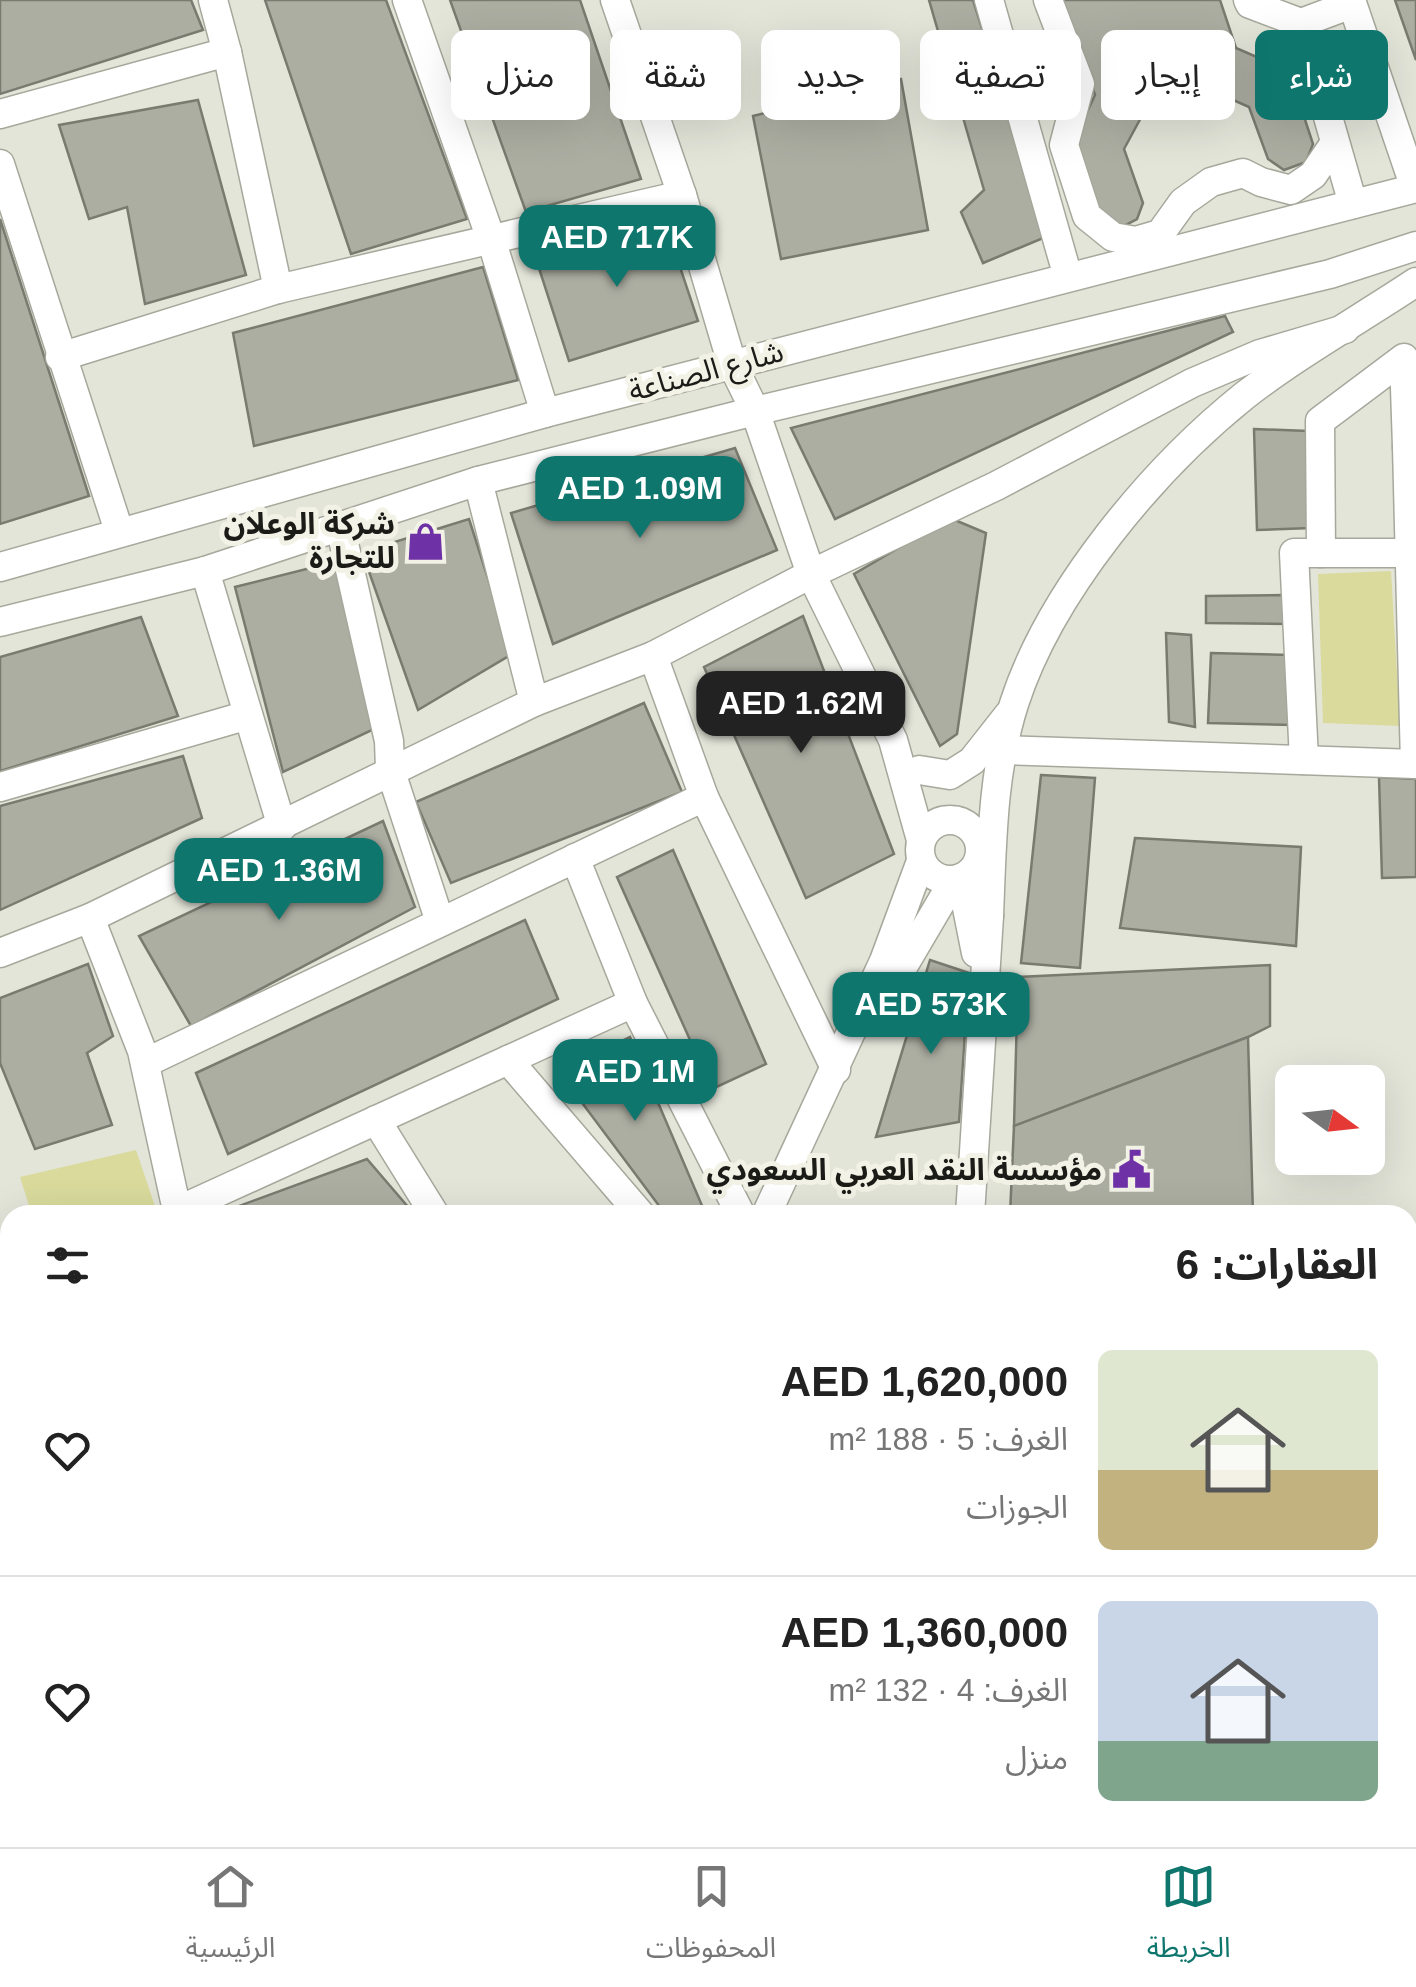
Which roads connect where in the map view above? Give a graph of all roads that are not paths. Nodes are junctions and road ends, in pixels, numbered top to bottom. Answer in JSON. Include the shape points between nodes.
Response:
{"nodes":[{"id":1,"x":213,"y":0,"type":"edge"},
{"id":2,"x":407,"y":0,"type":"edge"},
{"id":3,"x":616,"y":0,"type":"edge"},
{"id":4,"x":989,"y":0,"type":"edge"},
{"id":5,"x":1048,"y":0,"type":"edge"},
{"id":6,"x":1248,"y":0,"type":"edge"},
{"id":7,"x":1352,"y":2,"type":"edge"},
{"id":8,"x":1302,"y":23,"type":"junction"},
{"id":9,"x":227,"y":52,"type":"junction"},
{"id":10,"x":0,"y":114,"type":"edge"},
{"id":11,"x":1334,"y":144,"type":"junction"},
{"id":12,"x":0,"y":164,"type":"edge"},
{"id":13,"x":1415,"y":188,"type":"edge"},
{"id":14,"x":1291,"y":190,"type":"junction"},
{"id":15,"x":682,"y":195,"type":"junction"},
{"id":16,"x":1353,"y":204,"type":"junction"},
{"id":17,"x":1320,"y":212,"type":"junction"},
{"id":18,"x":1087,"y":216,"type":"junction"},
{"id":19,"x":491,"y":239,"type":"junction"},
{"id":20,"x":1162,"y":243,"type":"junction"},
{"id":21,"x":1416,"y":246,"type":"edge"},
{"id":22,"x":1105,"y":268,"type":"junction"},
{"id":23,"x":1068,"y":277,"type":"junction"},
{"id":24,"x":1416,"y":282,"type":"edge"},
{"id":25,"x":278,"y":288,"type":"junction"},
{"id":26,"x":1345,"y":329,"type":"junction"},
{"id":27,"x":60,"y":357,"type":"junction"},
{"id":28,"x":732,"y":364,"type":"junction"},
{"id":29,"x":754,"y":410,"type":"junction"},
{"id":30,"x":546,"y":413,"type":"junction"},
{"id":31,"x":1412,"y":446,"type":"edge"},
{"id":32,"x":478,"y":482,"type":"junction"},
{"id":33,"x":340,"y":526,"type":"junction"},
{"id":34,"x":119,"y":532,"type":"junction"},
{"id":35,"x":1321,"y":553,"type":"junction"},
{"id":36,"x":1410,"y":553,"type":"junction"},
{"id":37,"x":0,"y":567,"type":"edge"},
{"id":38,"x":205,"y":570,"type":"junction"},
{"id":39,"x":811,"y":574,"type":"junction"},
{"id":40,"x":0,"y":622,"type":"edge"},
{"id":41,"x":653,"y":656,"type":"junction"},
{"id":42,"x":534,"y":702,"type":"junction"},
{"id":43,"x":1013,"y":708,"type":"junction"},
{"id":44,"x":248,"y":716,"type":"junction"},
{"id":45,"x":894,"y":740,"type":"junction"},
{"id":46,"x":1004,"y":750,"type":"junction"},
{"id":47,"x":1304,"y":760,"type":"junction"},
{"id":48,"x":1416,"y":764,"type":"edge"},
{"id":49,"x":390,"y":770,"type":"junction"},
{"id":50,"x":919,"y":770,"type":"junction"},
{"id":51,"x":0,"y":787,"type":"edge"},
{"id":52,"x":704,"y":797,"type":"junction"},
{"id":53,"x":994,"y":801,"type":"junction"},
{"id":54,"x":953,"y":820,"type":"junction"},
{"id":55,"x":282,"y":827,"type":"junction"},
{"id":56,"x":980,"y":849,"type":"junction"},
{"id":57,"x":921,"y":850,"type":"junction"},
{"id":58,"x":574,"y":858,"type":"junction"},
{"id":59,"x":958,"y":879,"type":"junction"},
{"id":60,"x":989,"y":916,"type":"junction"},
{"id":61,"x":90,"y":918,"type":"junction"},
{"id":62,"x":440,"y":922,"type":"junction"},
{"id":63,"x":0,"y":953,"type":"edge"},
{"id":64,"x":984,"y":994,"type":"junction"},
{"id":65,"x":634,"y":1003,"type":"junction"},
{"id":66,"x":508,"y":1060,"type":"junction"},
{"id":67,"x":145,"y":1063,"type":"junction"},
{"id":68,"x":836,"y":1070,"type":"junction"},
{"id":69,"x":376,"y":1120,"type":"junction"},
{"id":70,"x":175,"y":1205,"type":"edge"},
{"id":71,"x":194,"y":1205,"type":"edge"},
{"id":72,"x":428,"y":1205,"type":"edge"},
{"id":73,"x":632,"y":1205,"type":"edge"},
{"id":74,"x":736,"y":1205,"type":"edge"},
{"id":75,"x":771,"y":1205,"type":"edge"},
{"id":76,"x":971,"y":1205,"type":"edge"}],
"edges":[{"from":1,"to":9,"type":"street"},
{"from":2,"to":19,"type":"street"},
{"from":3,"to":15,"type":"street"},
{"from":4,"to":23,"type":"street"},
{"from":5,"to":18,"type":"street","via":[[1080,84],[1064,146]]},
{"from":6,"to":8,"type":"street"},
{"from":7,"to":8,"type":"street"},
{"from":7,"to":13,"type":"street"},
{"from":8,"to":11,"type":"street"},
{"from":9,"to":10,"type":"street"},
{"from":9,"to":25,"type":"street"},
{"from":11,"to":14,"type":"street"},
{"from":11,"to":16,"type":"street"},
{"from":12,"to":27,"type":"street"},
{"from":13,"to":16,"type":"street","name":"شارع الصناعة"},
{"from":14,"to":17,"type":"street"},
{"from":14,"to":20,"type":"street","via":[[1243,173],[1210,182],[1183,202]]},
{"from":15,"to":19,"type":"street"},
{"from":15,"to":28,"type":"street"},
{"from":16,"to":17,"type":"street","name":"شارع الصناعة"},
{"from":17,"to":20,"type":"street","name":"شارع الصناعة"},
{"from":18,"to":20,"type":"street","via":[[1113,237]]},
{"from":18,"to":22,"type":"street"},
{"from":19,"to":25,"type":"street"},
{"from":19,"to":30,"type":"street"},
{"from":20,"to":22,"type":"street","name":"شارع الصناعة"},
{"from":21,"to":29,"type":"street","name":"شارع الصناعة","via":[[1330,274]]},
{"from":22,"to":23,"type":"street","name":"شارع الصناعة"},
{"from":23,"to":28,"type":"street","name":"شارع الصناعة"},
{"from":24,"to":26,"type":"street"},
{"from":25,"to":27,"type":"street"},
{"from":26,"to":39,"type":"street","via":[[1192,383]]},
{"from":26,"to":43,"type":"street","via":[[1246,395],[1155,481],[1052,615]]},
{"from":27,"to":34,"type":"street"},
{"from":28,"to":29,"type":"street"},
{"from":28,"to":30,"type":"street","name":"شارع الصناعة"},
{"from":29,"to":32,"type":"street","name":"شارع الصناعة"},
{"from":29,"to":39,"type":"street"},
{"from":30,"to":34,"type":"street","name":"شارع الصناعة"},
{"from":31,"to":35,"type":"street","via":[[1404,358],[1320,421]]},
{"from":31,"to":36,"type":"street"},
{"from":32,"to":33,"type":"street","name":"شارع الصناعة"},
{"from":32,"to":42,"type":"street"},
{"from":33,"to":38,"type":"street","name":"شارع الصناعة"},
{"from":33,"to":49,"type":"street"},
{"from":34,"to":37,"type":"street","name":"شارع الصناعة"},
{"from":35,"to":36,"type":"street"},
{"from":35,"to":47,"type":"street","via":[[1294,553]]},
{"from":36,"to":48,"type":"street"},
{"from":38,"to":40,"type":"street","name":"شارع الصناعة"},
{"from":38,"to":44,"type":"street"},
{"from":39,"to":41,"type":"street"},
{"from":39,"to":45,"type":"street"},
{"from":41,"to":42,"type":"street"},
{"from":41,"to":52,"type":"street"},
{"from":42,"to":49,"type":"street"},
{"from":43,"to":46,"type":"street"},
{"from":43,"to":50,"type":"street","via":[[972,760],[950,775]]},
{"from":44,"to":51,"type":"street"},
{"from":44,"to":55,"type":"street"},
{"from":45,"to":50,"type":"street"},
{"from":45,"to":57,"type":"street"},
{"from":46,"to":47,"type":"street"},
{"from":46,"to":53,"type":"street"},
{"from":47,"to":48,"type":"street"},
{"from":49,"to":55,"type":"street"},
{"from":49,"to":62,"type":"street"},
{"from":50,"to":54,"type":"street"},
{"from":52,"to":58,"type":"street"},
{"from":52,"to":68,"type":"street"},
{"from":53,"to":56,"type":"street"},
{"from":53,"to":60,"type":"street"},
{"from":54,"to":56,"type":"street","via":[[970,828]]},
{"from":54,"to":57,"type":"street","via":[[934,824]]},
{"from":55,"to":61,"type":"street"},
{"from":56,"to":59,"type":"street","via":[[972,871]]},
{"from":56,"to":60,"type":"street"},
{"from":57,"to":59,"type":"street","via":[[934,876]]},
{"from":57,"to":68,"type":"street","via":[[884,961]]},
{"from":58,"to":62,"type":"street"},
{"from":58,"to":65,"type":"street"},
{"from":59,"to":64,"type":"street"},
{"from":59,"to":68,"type":"street"},
{"from":60,"to":64,"type":"street"},
{"from":61,"to":63,"type":"street"},
{"from":61,"to":67,"type":"street"},
{"from":62,"to":67,"type":"street"},
{"from":64,"to":76,"type":"street"},
{"from":65,"to":66,"type":"street"},
{"from":65,"to":74,"type":"street"},
{"from":66,"to":69,"type":"street"},
{"from":66,"to":73,"type":"street"},
{"from":67,"to":70,"type":"street"},
{"from":68,"to":75,"type":"street"},
{"from":69,"to":71,"type":"street"},
{"from":69,"to":72,"type":"street"}]}
